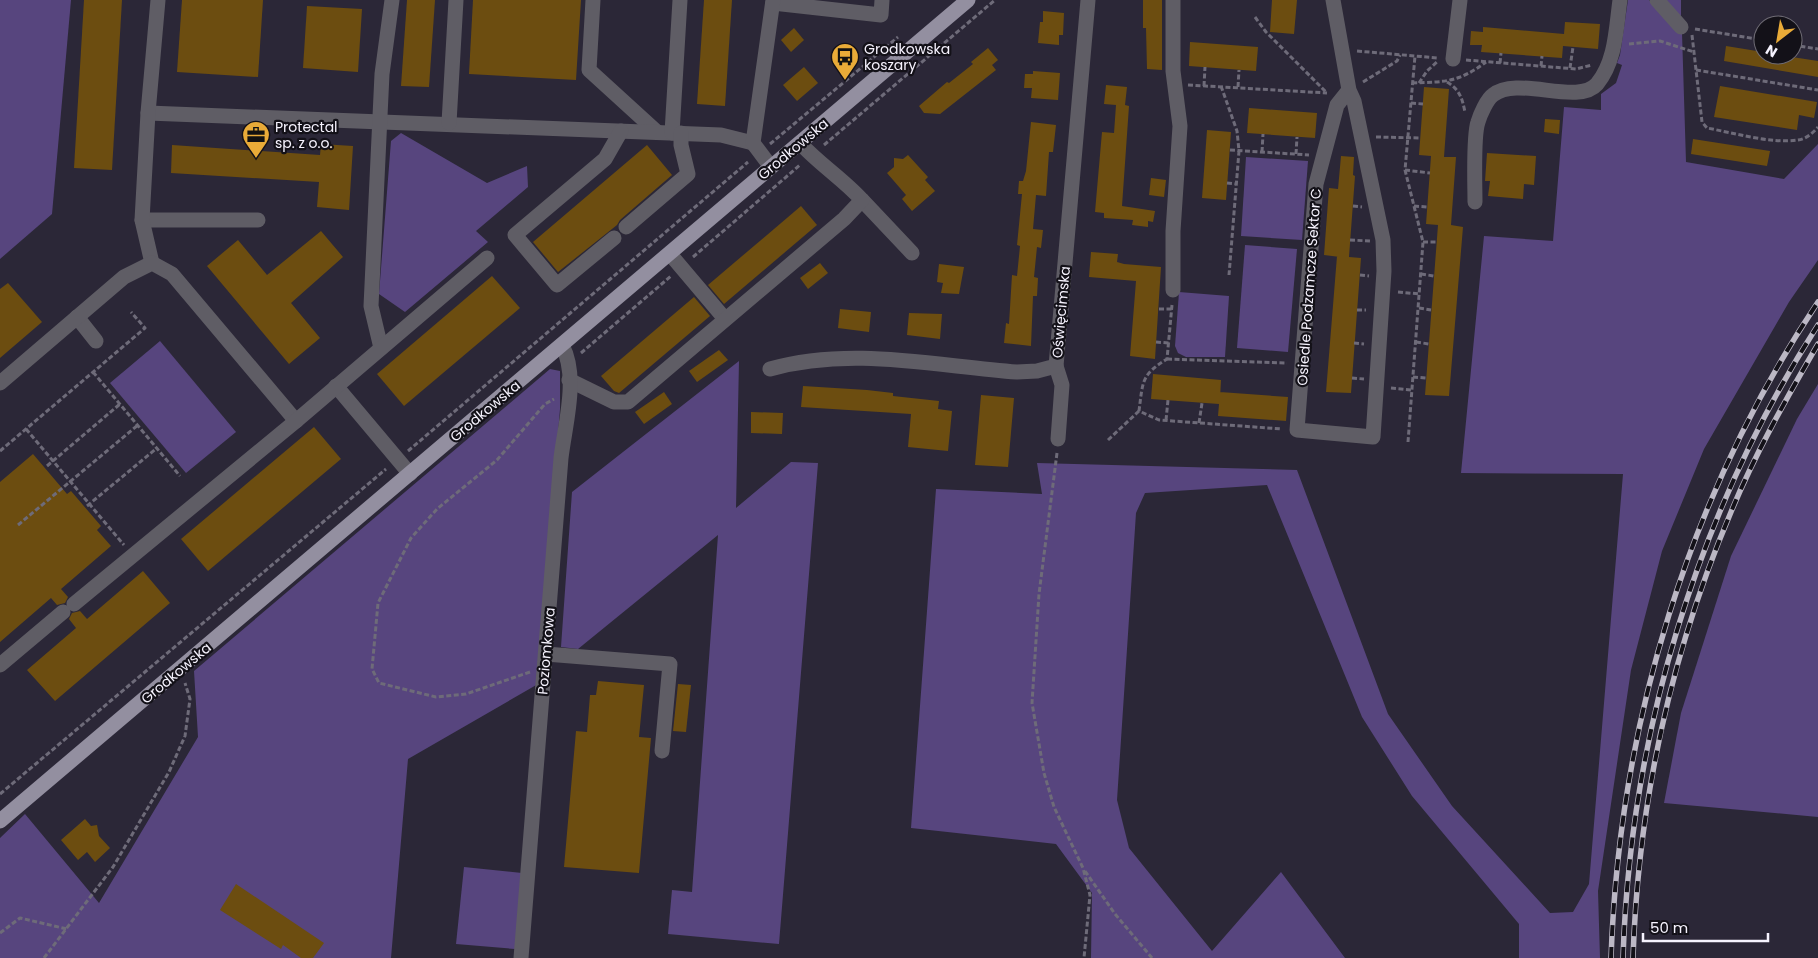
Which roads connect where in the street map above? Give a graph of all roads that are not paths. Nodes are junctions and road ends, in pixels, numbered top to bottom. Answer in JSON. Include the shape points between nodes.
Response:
{"nodes":[{"id":1,"x":158,"y":0,"type":"edge"},
{"id":2,"x":392,"y":0,"type":"edge"},
{"id":3,"x":456,"y":0,"type":"edge"},
{"id":4,"x":594,"y":0,"type":"edge"},
{"id":5,"x":680,"y":0,"type":"edge"},
{"id":6,"x":882,"y":0,"type":"edge"},
{"id":7,"x":968,"y":0,"type":"edge"},
{"id":8,"x":1088,"y":0,"type":"edge"},
{"id":9,"x":1173,"y":0,"type":"edge"},
{"id":10,"x":1333,"y":0,"type":"edge"},
{"id":11,"x":1460,"y":0,"type":"edge"},
{"id":12,"x":1620,"y":0,"type":"edge"},
{"id":13,"x":1656,"y":0,"type":"edge"},
{"id":14,"x":773,"y":1,"type":"edge"},
{"id":15,"x":1681,"y":27,"type":"dead end"},
{"id":16,"x":1453,"y":59,"type":"road end"},
{"id":17,"x":1349,"y":90,"type":"junction"},
{"id":18,"x":148,"y":113,"type":"junction"},
{"id":19,"x":380,"y":122,"type":"junction"},
{"id":20,"x":449,"y":123,"type":"junction"},
{"id":21,"x":621,"y":130,"type":"junction"},
{"id":22,"x":657,"y":132,"type":"junction"},
{"id":23,"x":676,"y":133,"type":"junction"},
{"id":24,"x":800,"y":143,"type":"junction"},
{"id":25,"x":757,"y":148,"type":"junction"},
{"id":26,"x":771,"y":167,"type":"junction"},
{"id":27,"x":862,"y":200,"type":"junction"},
{"id":28,"x":1475,"y":202,"type":"dead end"},
{"id":29,"x":142,"y":220,"type":"junction"},
{"id":30,"x":258,"y":220,"type":"dead end"},
{"id":31,"x":626,"y":227,"type":"dead end"},
{"id":32,"x":614,"y":238,"type":"dead end"},
{"id":33,"x":912,"y":253,"type":"dead end"},
{"id":34,"x":670,"y":254,"type":"junction"},
{"id":35,"x":487,"y":258,"type":"dead end"},
{"id":36,"x":152,"y":263,"type":"junction"},
{"id":37,"x":1173,"y":290,"type":"road end"},
{"id":38,"x":77,"y":317,"type":"junction"},
{"id":39,"x":725,"y":319,"type":"junction"},
{"id":40,"x":96,"y":341,"type":"dead end"},
{"id":41,"x":381,"y":348,"type":"junction"},
{"id":42,"x":565,"y":351,"type":"junction"},
{"id":43,"x":1056,"y":366,"type":"junction"},
{"id":44,"x":770,"y":369,"type":"dead end"},
{"id":45,"x":0,"y":382,"type":"edge"},
{"id":46,"x":569,"y":385,"type":"junction"},
{"id":47,"x":336,"y":386,"type":"junction"},
{"id":48,"x":296,"y":421,"type":"junction"},
{"id":49,"x":1058,"y":439,"type":"road end"},
{"id":50,"x":410,"y":474,"type":"junction"},
{"id":51,"x":545,"y":660,"type":"junction"},
{"id":52,"x":0,"y":665,"type":"edge"},
{"id":53,"x":662,"y":751,"type":"dead end"},
{"id":54,"x":0,"y":821,"type":"edge"},
{"id":55,"x":521,"y":958,"type":"edge"}],
"edges":[{"from":1,"to":18,"type":"street"},
{"from":2,"to":19,"type":"street","via":[[382,74]]},
{"from":3,"to":20,"type":"street"},
{"from":4,"to":22,"type":"street","via":[[589,70]]},
{"from":5,"to":23,"type":"street"},
{"from":6,"to":14,"type":"street","via":[[881,15]]},
{"from":7,"to":24,"type":"main road","name":"Grodkowska"},
{"from":8,"to":43,"type":"street","name":"Oświęcimska"},
{"from":9,"to":37,"type":"street","via":[[1173,71],[1180,126],[1173,231]]},
{"from":10,"to":17,"type":"street"},
{"from":11,"to":16,"type":"street"},
{"from":12,"to":28,"type":"street","via":[[1612,53],[1595,86],[1571,92],[1529,88],[1492,95],[1477,124]]},
{"from":13,"to":15,"type":"street"},
{"from":14,"to":25,"type":"street"},
{"from":17,"to":17,"type":"street","name":"Osiedle Podzamcze Sektor C","via":[[1354,100],[1382,240],[1373,437],[1297,430],[1314,203],[1337,105]]},
{"from":18,"to":19,"type":"street"},
{"from":18,"to":29,"type":"street"},
{"from":19,"to":20,"type":"street"},
{"from":19,"to":41,"type":"street","via":[[371,306]]},
{"from":20,"to":21,"type":"street"},
{"from":21,"to":22,"type":"street"},
{"from":21,"to":32,"type":"street","via":[[605,158],[515,235],[557,286]]},
{"from":22,"to":23,"type":"street"},
{"from":23,"to":25,"type":"street","via":[[721,135]]},
{"from":23,"to":31,"type":"street","via":[[688,174]]},
{"from":24,"to":26,"type":"main road","name":"Grodkowska"},
{"from":24,"to":27,"type":"street"},
{"from":25,"to":26,"type":"street"},
{"from":26,"to":34,"type":"main road","name":"Grodkowska"},
{"from":27,"to":33,"type":"street"},
{"from":27,"to":39,"type":"street","via":[[844,219]]},
{"from":29,"to":30,"type":"street"},
{"from":29,"to":36,"type":"street"},
{"from":34,"to":39,"type":"street"},
{"from":34,"to":42,"type":"main road","name":"Grodkowska"},
{"from":35,"to":41,"type":"street"},
{"from":36,"to":38,"type":"street","via":[[124,277]]},
{"from":36,"to":48,"type":"street","via":[[172,274]]},
{"from":38,"to":40,"type":"street"},
{"from":38,"to":45,"type":"street"},
{"from":39,"to":46,"type":"street","via":[[628,402],[614,402]]},
{"from":41,"to":47,"type":"street"},
{"from":42,"to":46,"type":"street","name":"Poziomkowa"},
{"from":42,"to":50,"type":"main road","name":"Grodkowska"},
{"from":43,"to":44,"type":"street","name":"Oświęcimska","via":[[1017,372],[851,357],[796,361]]},
{"from":43,"to":49,"type":"street","via":[[1062,385]]},
{"from":46,"to":51,"type":"street","name":"Poziomkowa"},
{"from":47,"to":48,"type":"street"},
{"from":47,"to":50,"type":"street"},
{"from":48,"to":52,"type":"street"},
{"from":50,"to":54,"type":"main road","name":"Grodkowska"},
{"from":51,"to":53,"type":"street","via":[[670,664]]},
{"from":51,"to":55,"type":"street","name":"Poziomkowa"}]}
